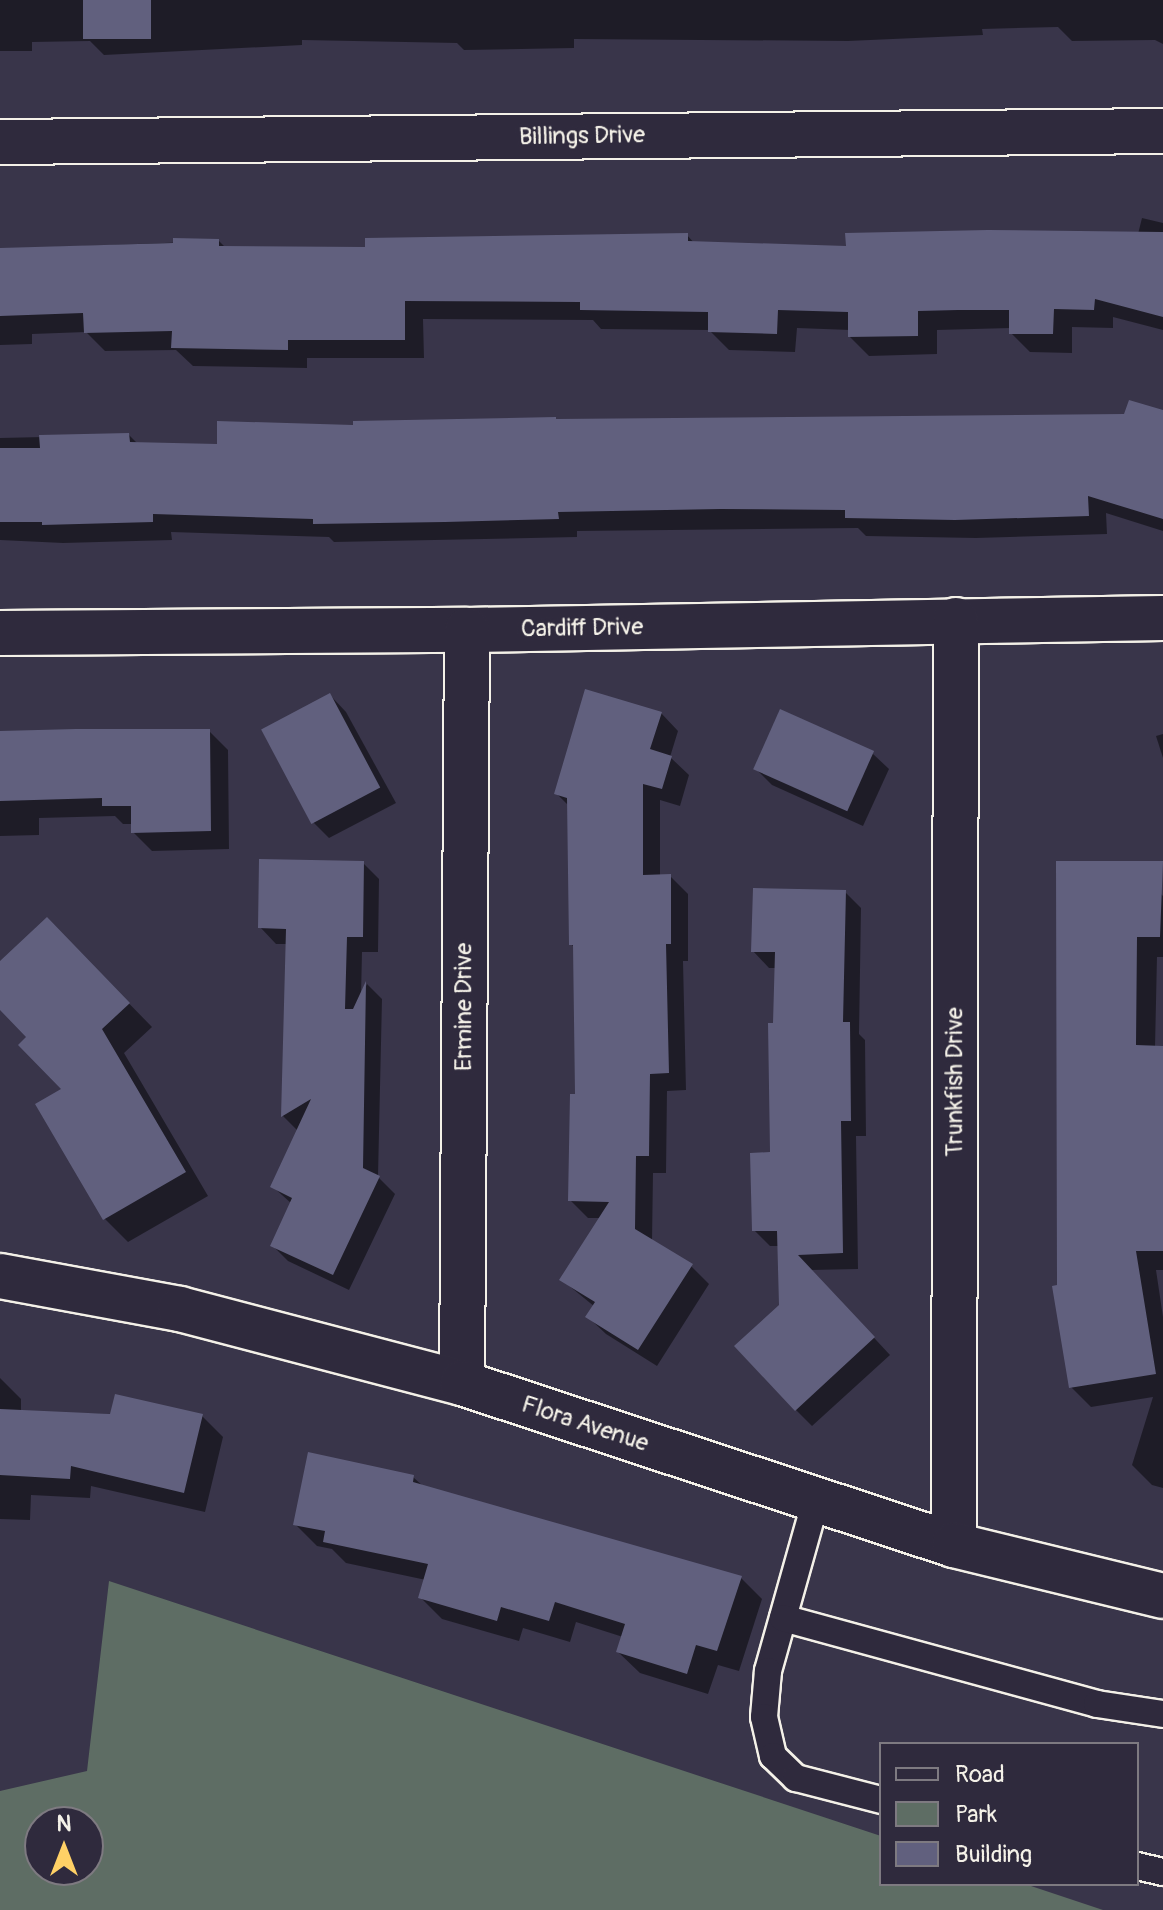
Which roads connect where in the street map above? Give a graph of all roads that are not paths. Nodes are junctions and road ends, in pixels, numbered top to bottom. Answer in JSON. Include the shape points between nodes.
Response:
{"nodes":[{"id":1,"x":1163,"y":131,"type":"edge"},
{"id":2,"x":0,"y":142,"type":"edge"},
{"id":3,"x":1163,"y":618,"type":"edge"},
{"id":4,"x":956,"y":620,"type":"junction"},
{"id":5,"x":467,"y":630,"type":"junction"},
{"id":6,"x":0,"y":633,"type":"edge"},
{"id":7,"x":0,"y":1276,"type":"edge"},
{"id":8,"x":462,"y":1383,"type":"junction"},
{"id":9,"x":816,"y":1500,"type":"junction"},
{"id":10,"x":954,"y":1545,"type":"junction"},
{"id":11,"x":1163,"y":1596,"type":"edge"},
{"id":12,"x":783,"y":1618,"type":"junction"},
{"id":13,"x":1163,"y":1714,"type":"edge"},
{"id":14,"x":879,"y":1799,"type":"edge"},
{"id":15,"x":1139,"y":1866,"type":"edge"},
{"id":16,"x":1163,"y":1872,"type":"edge"}],
"edges":[{"from":1,"to":2,"type":"street","name":"Billings Drive"},
{"from":3,"to":4,"type":"street","name":"Cardiff Drive"},
{"from":4,"to":5,"type":"street","name":"Cardiff Drive"},
{"from":4,"to":10,"type":"street","name":"Trunkfish Drive"},
{"from":5,"to":6,"type":"street","name":"Cardiff Drive"},
{"from":5,"to":8,"type":"street","name":"Ermine Drive"},
{"from":7,"to":8,"type":"street","name":"Flora Avenue","via":[[180,1309]]},
{"from":8,"to":9,"type":"street","name":"Flora Avenue"},
{"from":9,"to":10,"type":"street","name":"Flora Avenue"},
{"from":9,"to":12,"type":"lane"},
{"from":10,"to":11,"type":"street","name":"Flora Avenue"},
{"from":12,"to":13,"type":"lane","via":[[1083,1700]]},
{"from":12,"to":14,"type":"lane","via":[[768,1671],[764,1717],[773,1756],[796,1778]]},
{"from":15,"to":16,"type":"lane"}]}
